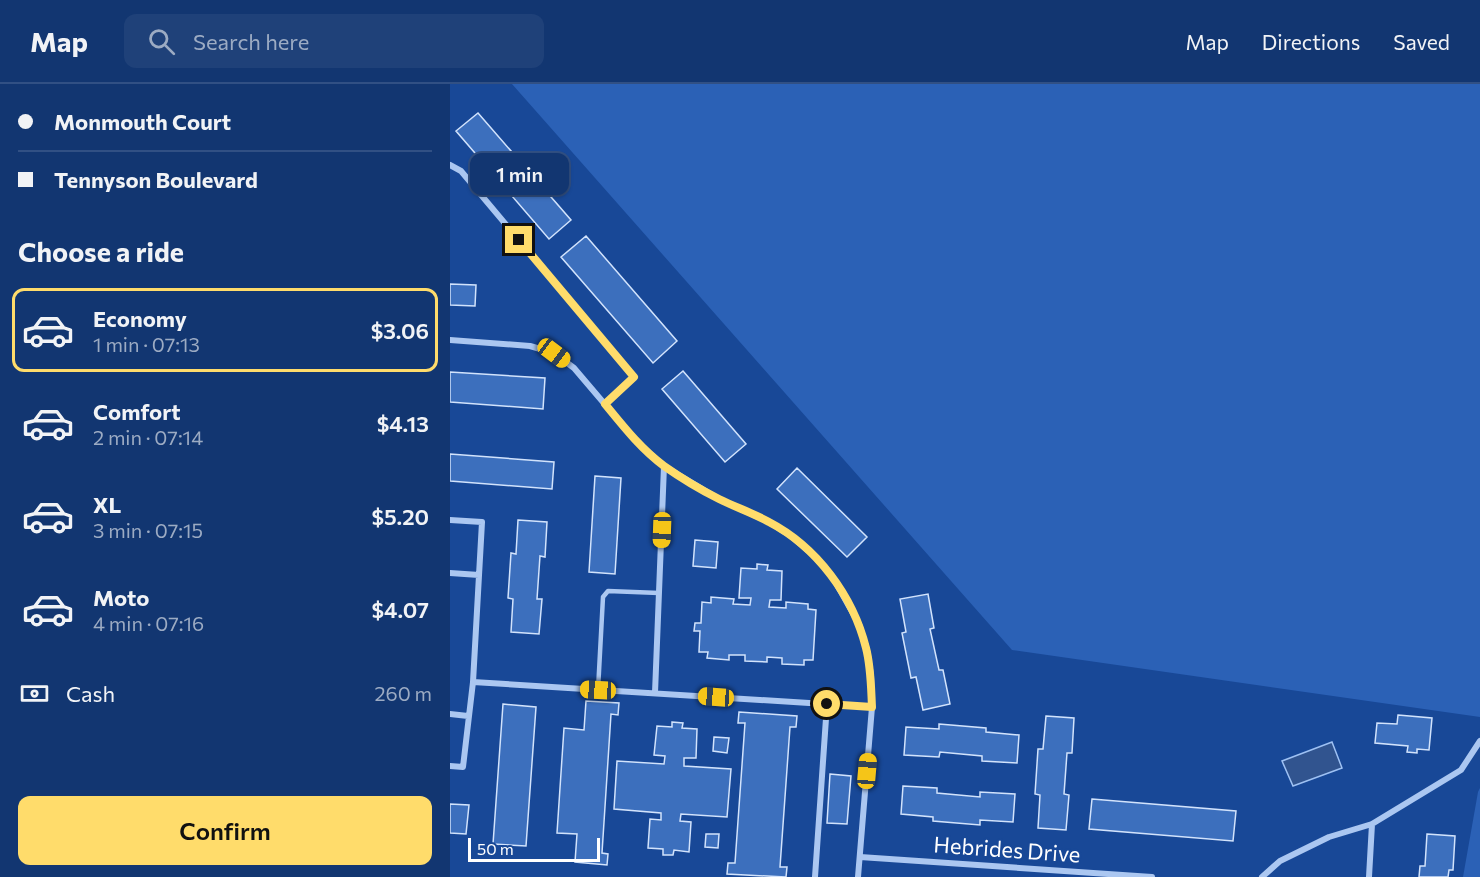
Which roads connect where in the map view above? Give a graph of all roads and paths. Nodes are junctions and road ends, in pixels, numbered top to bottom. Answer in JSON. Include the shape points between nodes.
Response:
{"nodes":[{"id":1,"x":450,"y":165,"type":"edge"},
{"id":2,"x":450,"y":340,"type":"edge"},
{"id":3,"x":605,"y":404,"type":"junction"},
{"id":4,"x":664,"y":466,"type":"junction"},
{"id":5,"x":450,"y":520,"type":"edge"},
{"id":6,"x":450,"y":573,"type":"edge"},
{"id":7,"x":479,"y":575,"type":"junction"},
{"id":8,"x":660,"y":593,"type":"junction"},
{"id":9,"x":473,"y":682,"type":"junction"},
{"id":10,"x":598,"y":690,"type":"junction"},
{"id":11,"x":655,"y":693,"type":"junction"},
{"id":12,"x":827,"y":704,"type":"junction"},
{"id":13,"x":872,"y":707,"type":"junction"},
{"id":14,"x":450,"y":714,"type":"edge"},
{"id":15,"x":468,"y":716,"type":"junction"},
{"id":16,"x":1480,"y":741,"type":"edge"},
{"id":17,"x":450,"y":766,"type":"edge"},
{"id":18,"x":1372,"y":824,"type":"junction"},
{"id":19,"x":860,"y":857,"type":"junction"},
{"id":20,"x":1103,"y":875,"type":"edge"},
{"id":21,"x":815,"y":877,"type":"edge"},
{"id":22,"x":858,"y":877,"type":"edge"},
{"id":23,"x":1152,"y":877,"type":"edge"},
{"id":24,"x":1262,"y":877,"type":"edge"},
{"id":25,"x":1369,"y":877,"type":"edge"}],
"edges":[{"from":1,"to":3,"type":"street","via":[[461,171],[634,377]]},
{"from":2,"to":3,"type":"street","via":[[530,346],[554,353],[574,368]]},
{"from":3,"to":4,"type":"street","via":[[637,442]]},
{"from":4,"to":8,"type":"street"},
{"from":4,"to":13,"type":"street","via":[[791,536],[832,576],[859,624],[867,650]]},
{"from":5,"to":7,"type":"street","via":[[482,522]]},
{"from":6,"to":7,"type":"street"},
{"from":7,"to":9,"type":"street"},
{"from":8,"to":10,"type":"lane","via":[[608,591],[603,597]]},
{"from":8,"to":11,"type":"street"},
{"from":9,"to":10,"type":"street"},
{"from":9,"to":15,"type":"street"},
{"from":10,"to":11,"type":"street"},
{"from":11,"to":12,"type":"street"},
{"from":12,"to":13,"type":"street"},
{"from":12,"to":21,"type":"street"},
{"from":13,"to":19,"type":"street"},
{"from":14,"to":15,"type":"street"},
{"from":15,"to":17,"type":"street","via":[[463,767]]},
{"from":16,"to":18,"type":"street","via":[[1461,770]]},
{"from":18,"to":24,"type":"street","via":[[1329,837],[1280,861]]},
{"from":18,"to":25,"type":"street"},
{"from":19,"to":20,"type":"street","name":"Hebrides Drive"},
{"from":19,"to":22,"type":"street"},
{"from":20,"to":23,"type":"street","name":"Hebrides Drive"}]}
